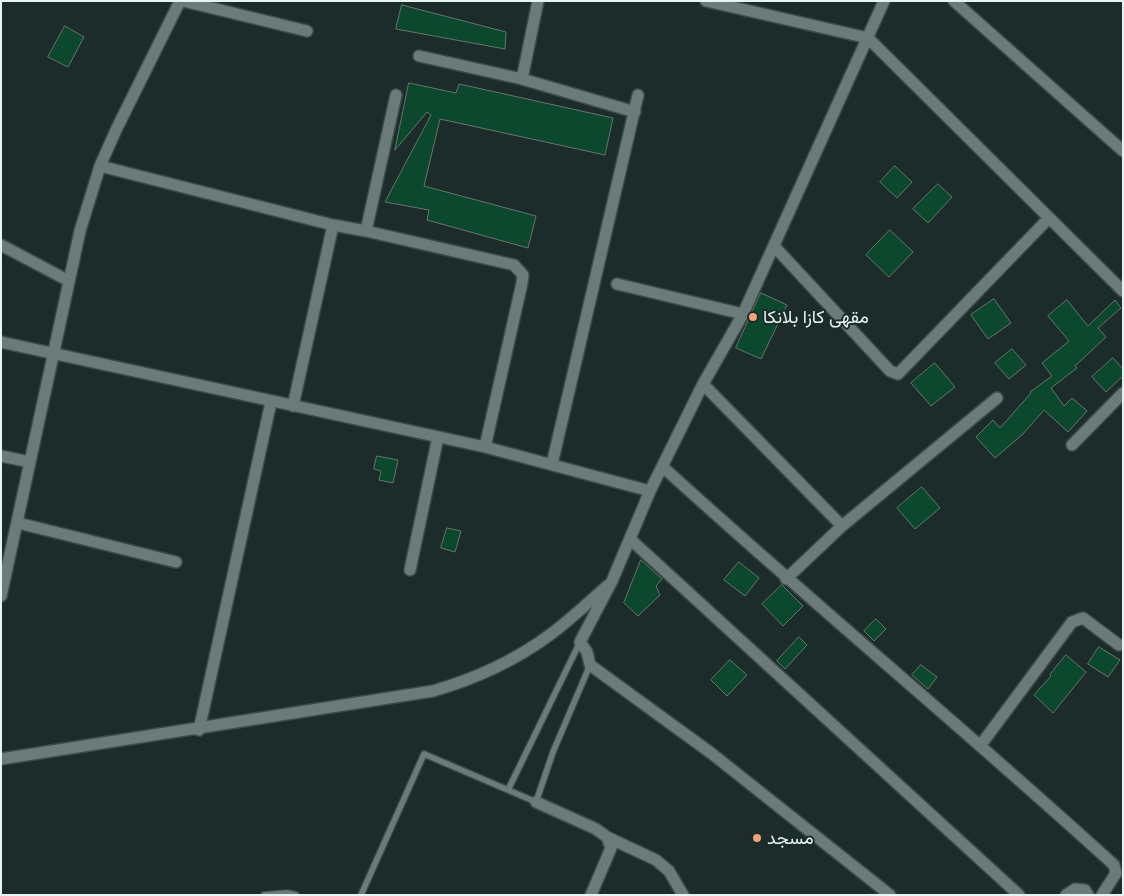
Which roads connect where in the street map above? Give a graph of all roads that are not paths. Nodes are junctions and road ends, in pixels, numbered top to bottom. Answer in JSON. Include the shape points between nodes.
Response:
{"nodes":[{"id":1,"x":181,"y":1,"type":"edge"},
{"id":2,"x":538,"y":1,"type":"edge"},
{"id":3,"x":706,"y":1,"type":"edge"},
{"id":4,"x":884,"y":1,"type":"edge"},
{"id":5,"x":954,"y":1,"type":"edge"},
{"id":6,"x":307,"y":31,"type":"dead end"},
{"id":7,"x":868,"y":38,"type":"junction"},
{"id":8,"x":419,"y":56,"type":"dead end"},
{"id":9,"x":522,"y":79,"type":"junction"},
{"id":10,"x":638,"y":94,"type":"dead end"},
{"id":11,"x":396,"y":95,"type":"dead end"},
{"id":12,"x":634,"y":112,"type":"junction"},
{"id":13,"x":1123,"y":151,"type":"edge"},
{"id":14,"x":100,"y":166,"type":"junction"},
{"id":15,"x":1049,"y":218,"type":"junction"},
{"id":16,"x":333,"y":226,"type":"junction"},
{"id":17,"x":366,"y":230,"type":"junction"},
{"id":18,"x":1,"y":245,"type":"edge"},
{"id":19,"x":774,"y":246,"type":"junction"},
{"id":20,"x":69,"y":281,"type":"junction"},
{"id":21,"x":617,"y":284,"type":"dead end"},
{"id":22,"x":1123,"y":291,"type":"edge"},
{"id":23,"x":743,"y":314,"type":"junction"},
{"id":24,"x":1,"y":342,"type":"edge"},
{"id":25,"x":55,"y":354,"type":"junction"},
{"id":26,"x":703,"y":384,"type":"junction"},
{"id":27,"x":1123,"y":393,"type":"edge"},
{"id":28,"x":997,"y":398,"type":"dead end"},
{"id":29,"x":271,"y":402,"type":"junction"},
{"id":30,"x":293,"y":406,"type":"junction"},
{"id":31,"x":438,"y":437,"type":"junction"},
{"id":32,"x":1072,"y":445,"type":"dead end"},
{"id":33,"x":485,"y":447,"type":"junction"},
{"id":34,"x":1,"y":456,"type":"edge"},
{"id":35,"x":30,"y":462,"type":"junction"},
{"id":36,"x":552,"y":464,"type":"junction"},
{"id":37,"x":663,"y":467,"type":"junction"},
{"id":38,"x":650,"y":491,"type":"junction"},
{"id":39,"x":18,"y":523,"type":"junction"},
{"id":40,"x":842,"y":526,"type":"junction"},
{"id":41,"x":630,"y":539,"type":"junction"},
{"id":42,"x":176,"y":562,"type":"dead end"},
{"id":43,"x":410,"y":570,"type":"dead end"},
{"id":44,"x":786,"y":579,"type":"junction"},
{"id":45,"x":612,"y":581,"type":"junction"},
{"id":46,"x":1,"y":596,"type":"edge"},
{"id":47,"x":580,"y":642,"type":"junction"},
{"id":48,"x":1119,"y":645,"type":"dead end"},
{"id":49,"x":590,"y":664,"type":"junction"},
{"id":50,"x":199,"y":730,"type":"junction"},
{"id":51,"x":980,"y":746,"type":"junction"},
{"id":52,"x":1,"y":759,"type":"edge"},
{"id":53,"x":508,"y":790,"type":"junction"},
{"id":54,"x":536,"y":802,"type":"junction"},
{"id":55,"x":607,"y":837,"type":"junction"},
{"id":56,"x":1103,"y":894,"type":"edge"},
{"id":57,"x":264,"y":895,"type":"edge"},
{"id":58,"x":296,"y":895,"type":"edge"},
{"id":59,"x":361,"y":895,"type":"edge"},
{"id":60,"x":592,"y":895,"type":"edge"},
{"id":61,"x":682,"y":895,"type":"edge"},
{"id":62,"x":890,"y":895,"type":"edge"},
{"id":63,"x":1019,"y":895,"type":"edge"},
{"id":64,"x":1066,"y":895,"type":"edge"},
{"id":65,"x":1088,"y":895,"type":"edge"}],
"edges":[{"from":1,"to":6,"type":"street"},
{"from":1,"to":14,"type":"street"},
{"from":2,"to":9,"type":"street"},
{"from":3,"to":7,"type":"street"},
{"from":4,"to":7,"type":"street"},
{"from":5,"to":13,"type":"street"},
{"from":7,"to":15,"type":"street"},
{"from":7,"to":19,"type":"street"},
{"from":8,"to":9,"type":"street"},
{"from":9,"to":12,"type":"street"},
{"from":10,"to":12,"type":"street"},
{"from":11,"to":17,"type":"street"},
{"from":12,"to":36,"type":"street"},
{"from":14,"to":16,"type":"street"},
{"from":14,"to":20,"type":"street"},
{"from":15,"to":19,"type":"street","via":[[898,374],[890,371]]},
{"from":15,"to":22,"type":"street"},
{"from":16,"to":17,"type":"street"},
{"from":16,"to":30,"type":"street"},
{"from":17,"to":33,"type":"street","via":[[506,262],[523,275]]},
{"from":18,"to":20,"type":"street"},
{"from":19,"to":23,"type":"street"},
{"from":20,"to":25,"type":"street"},
{"from":21,"to":23,"type":"street"},
{"from":23,"to":26,"type":"street"},
{"from":24,"to":25,"type":"street"},
{"from":25,"to":29,"type":"street"},
{"from":25,"to":35,"type":"street"},
{"from":26,"to":37,"type":"street"},
{"from":26,"to":40,"type":"street"},
{"from":27,"to":32,"type":"street"},
{"from":28,"to":40,"type":"street"},
{"from":29,"to":30,"type":"street"},
{"from":29,"to":50,"type":"street"},
{"from":30,"to":31,"type":"street"},
{"from":31,"to":33,"type":"street"},
{"from":31,"to":43,"type":"street"},
{"from":33,"to":36,"type":"street"},
{"from":34,"to":35,"type":"street"},
{"from":35,"to":39,"type":"street"},
{"from":36,"to":38,"type":"street"},
{"from":37,"to":38,"type":"street"},
{"from":37,"to":44,"type":"street"},
{"from":38,"to":41,"type":"street"},
{"from":39,"to":42,"type":"street"},
{"from":39,"to":46,"type":"street"},
{"from":40,"to":44,"type":"street"},
{"from":41,"to":45,"type":"street"},
{"from":41,"to":63,"type":"street"},
{"from":44,"to":51,"type":"street"},
{"from":45,"to":47,"type":"street"},
{"from":45,"to":50,"type":"street","via":[[552,634],[500,666],[458,684],[382,701]]},
{"from":47,"to":49,"type":"street"},
{"from":47,"to":53,"type":"lane"},
{"from":48,"to":51,"type":"street","via":[[1083,618],[1072,622]]},
{"from":49,"to":54,"type":"lane"},
{"from":49,"to":62,"type":"street","via":[[711,753]]},
{"from":50,"to":52,"type":"street"},
{"from":51,"to":56,"type":"street","via":[[1114,865],[1116,873]]},
{"from":53,"to":54,"type":"lane"},
{"from":53,"to":59,"type":"lane","via":[[424,754]]},
{"from":54,"to":55,"type":"street"},
{"from":55,"to":60,"type":"street","via":[[611,848]]},
{"from":55,"to":61,"type":"street","via":[[656,860],[669,871]]},
{"from":57,"to":58,"type":"lane"},
{"from":64,"to":65,"type":"street","via":[[1080,888]]}]}
